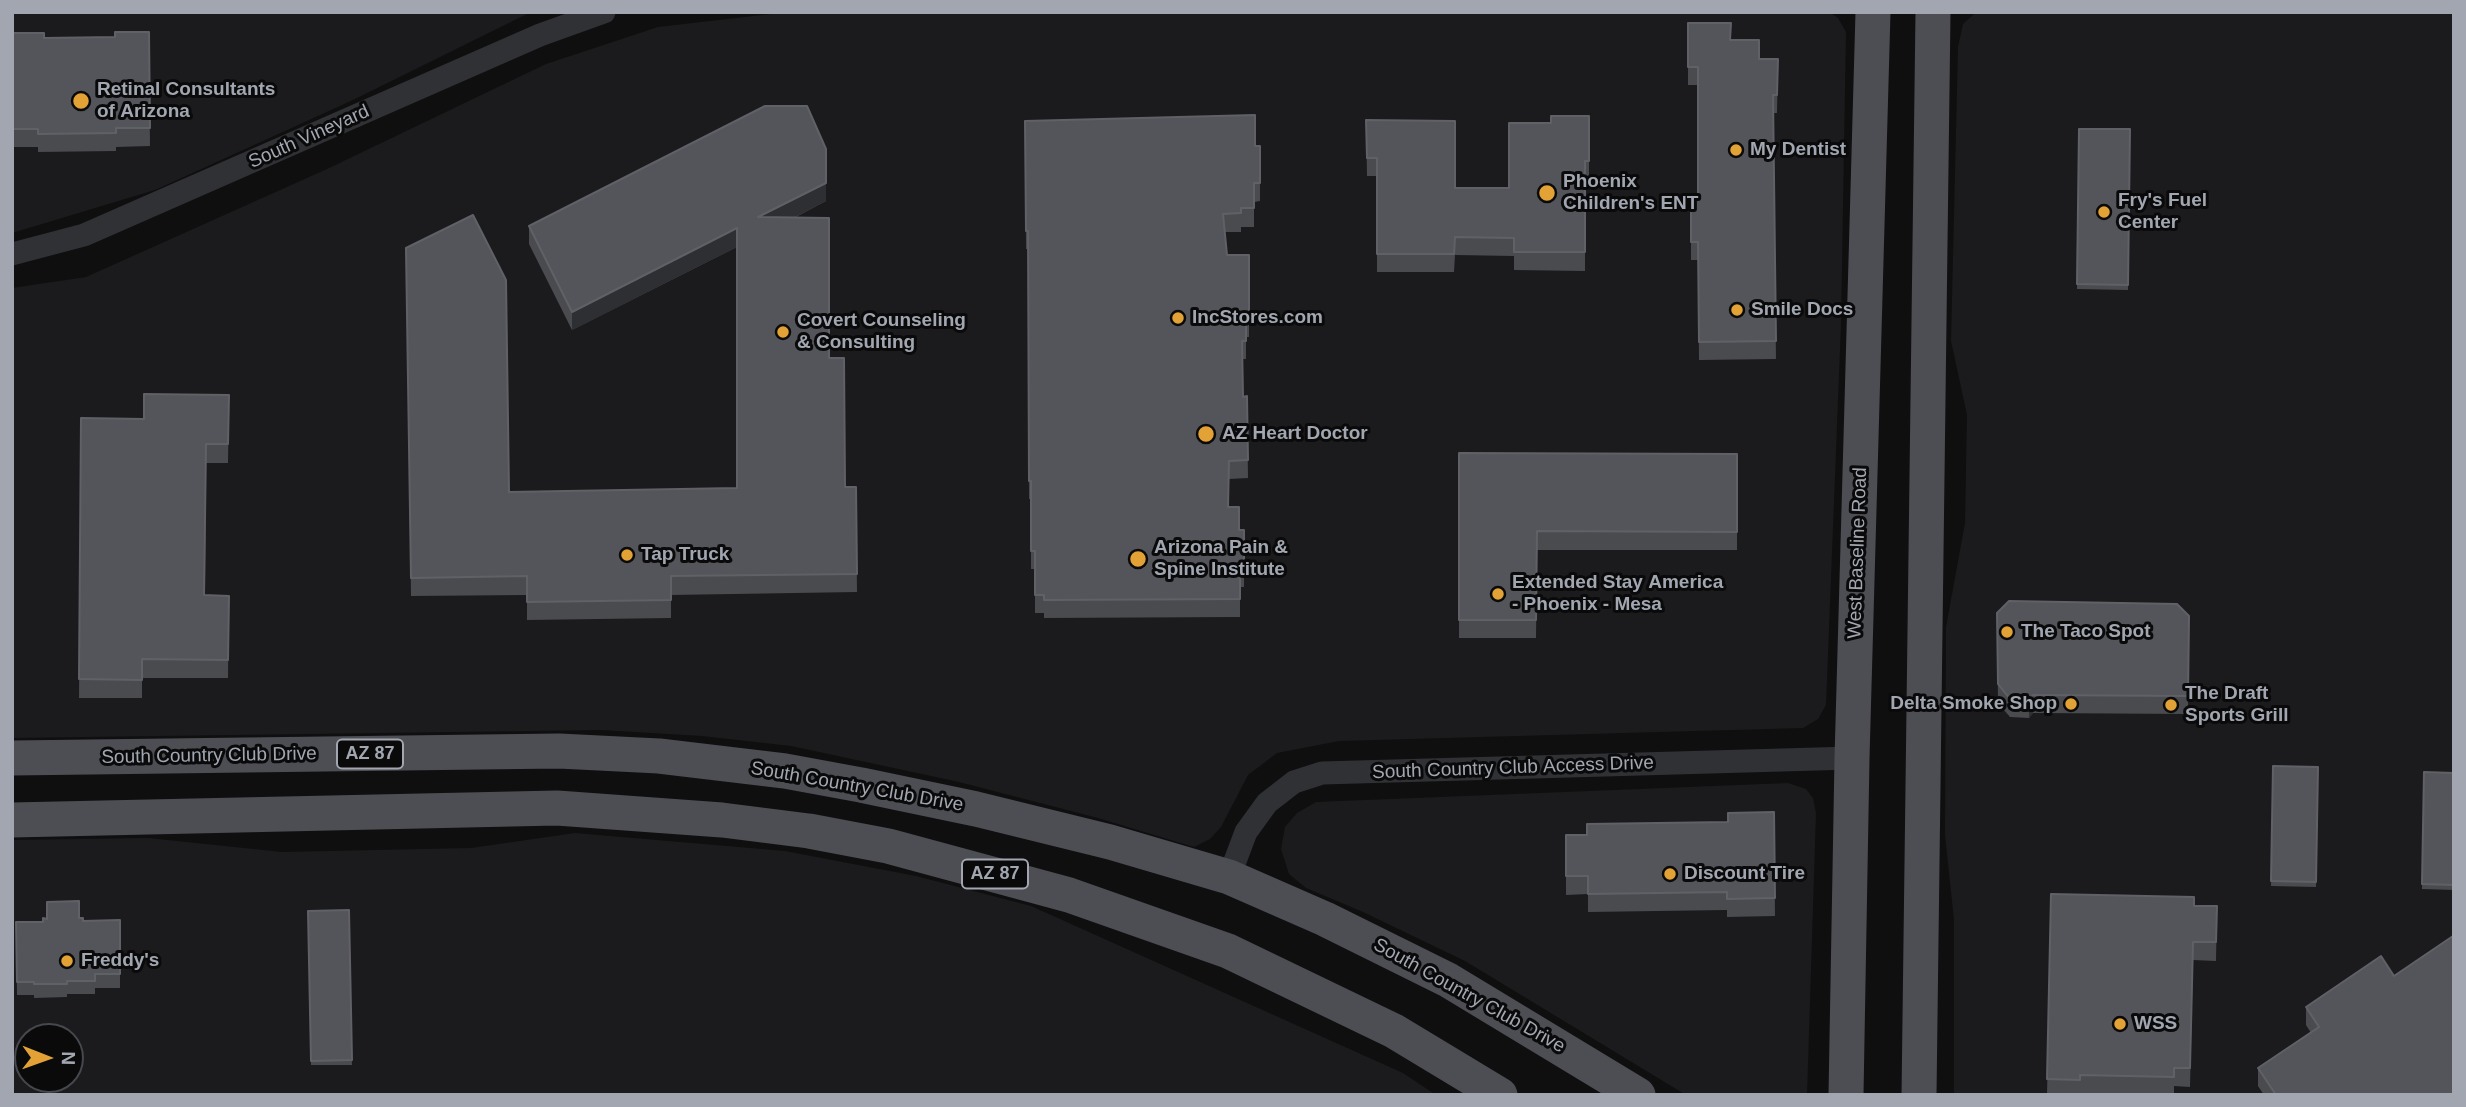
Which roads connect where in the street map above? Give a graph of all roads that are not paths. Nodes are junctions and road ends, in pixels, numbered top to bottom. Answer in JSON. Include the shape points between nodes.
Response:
{"nodes":[{"id":1,"x":604,"y":12,"type":"edge"},
{"id":2,"x":1873,"y":12,"type":"edge"},
{"id":3,"x":1933,"y":12,"type":"edge"},
{"id":4,"x":12,"y":254,"type":"edge"},
{"id":5,"x":12,"y":758,"type":"edge"},
{"id":6,"x":1852,"y":758,"type":"junction"},
{"id":7,"x":12,"y":820,"type":"edge"},
{"id":8,"x":1229,"y":877,"type":"junction"},
{"id":9,"x":1500,"y":1095,"type":"edge"},
{"id":10,"x":1638,"y":1095,"type":"edge"},
{"id":11,"x":1846,"y":1095,"type":"edge"},
{"id":12,"x":1919,"y":1095,"type":"edge"}],
"edges":[{"from":1,"to":4,"type":"street","name":"South Vineyard","via":[[540,35],[84,235]]},
{"from":2,"to":6,"type":"main road","name":"West Baseline Road"},
{"from":3,"to":12,"type":"main road"},
{"from":5,"to":8,"type":"main road","name":"South Country Club Drive","number":"AZ 87","via":[[533,751],[659,756],[785,771],[957,805]]},
{"from":6,"to":8,"type":"street","name":"South Country Club Access Drive","via":[[1322,773],[1294,782],[1267,803],[1246,832]]},
{"from":6,"to":11,"type":"main road","name":"West Baseline Road"},
{"from":7,"to":9,"type":"main road","number":"AZ 87","via":[[557,808],[809,831],[888,846],[1069,895],[1228,951],[1390,1029]]},
{"from":8,"to":10,"type":"main road","name":"South Country Club Drive","number":"AZ 87","via":[[1448,980]]}]}
